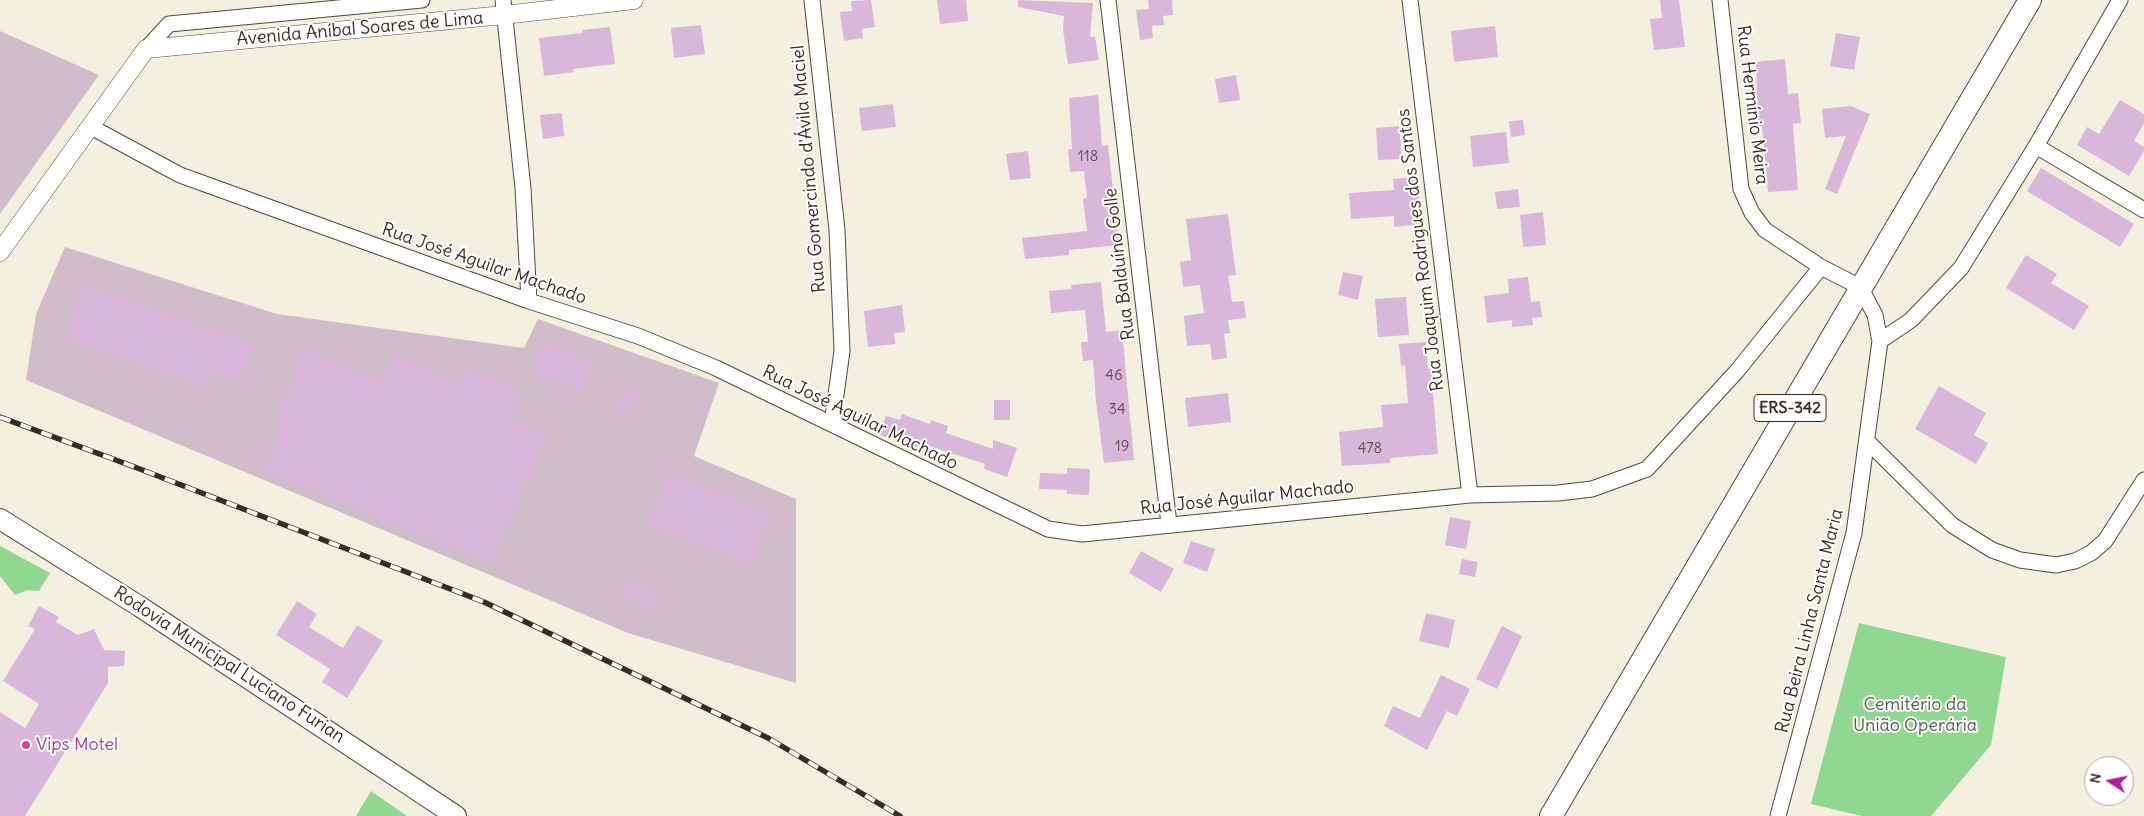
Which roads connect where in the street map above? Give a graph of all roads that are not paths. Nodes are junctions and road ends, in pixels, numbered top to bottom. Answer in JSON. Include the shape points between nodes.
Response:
{"nodes":[{"id":1,"x":422,"y":0,"type":"edge"},
{"id":2,"x":634,"y":0,"type":"edge"},
{"id":3,"x":812,"y":0,"type":"edge"},
{"id":4,"x":1108,"y":0,"type":"edge"},
{"id":5,"x":1410,"y":0,"type":"edge"},
{"id":6,"x":1720,"y":0,"type":"edge"},
{"id":7,"x":2030,"y":0,"type":"edge"},
{"id":8,"x":2120,"y":0,"type":"edge"},
{"id":9,"x":503,"y":8,"type":"edge"},
{"id":10,"x":146,"y":49,"type":"junction"},
{"id":11,"x":91,"y":127,"type":"junction"},
{"id":12,"x":2036,"y":146,"type":"junction"},
{"id":13,"x":2144,"y":210,"type":"edge"},
{"id":14,"x":0,"y":252,"type":"edge"},
{"id":15,"x":1822,"y":267,"type":"junction"},
{"id":16,"x":1860,"y":287,"type":"junction"},
{"id":17,"x":529,"y":301,"type":"junction"},
{"id":18,"x":1880,"y":341,"type":"junction"},
{"id":19,"x":832,"y":424,"type":"junction"},
{"id":20,"x":1867,"y":441,"type":"junction"},
{"id":21,"x":2144,"y":480,"type":"edge"},
{"id":22,"x":1470,"y":495,"type":"junction"},
{"id":23,"x":0,"y":519,"type":"edge"},
{"id":24,"x":1169,"y":524,"type":"junction"},
{"id":25,"x":456,"y":816,"type":"edge"},
{"id":26,"x":1552,"y":816,"type":"edge"},
{"id":27,"x":1778,"y":816,"type":"edge"}],
"edges":[{"from":1,"to":10,"type":"street","name":"Avenida Aníbal Soares de Lima","via":[[169,24]]},
{"from":2,"to":9,"type":"street","name":"Avenida Aníbal Soares de Lima"},
{"from":3,"to":19,"type":"street","name":"Rua Gomercindo d'Ávila Maciel","via":[[837,230],[842,351]]},
{"from":4,"to":24,"type":"street","name":"Rua Balduíno Golle"},
{"from":5,"to":22,"type":"street","name":"Rua Joaquim Rodrigues dos Santos"},
{"from":6,"to":15,"type":"street","name":"Rua Hermínio Meira","via":[[1741,189],[1752,213],[1766,230]]},
{"from":7,"to":16,"type":"main road","number":"ERS-342"},
{"from":8,"to":12,"type":"street"},
{"from":9,"to":10,"type":"street","name":"Avenida Aníbal Soares de Lima"},
{"from":9,"to":17,"type":"street","via":[[523,188]]},
{"from":10,"to":11,"type":"street","name":"Avenida Aníbal Soares de Lima"},
{"from":11,"to":14,"type":"street","name":"Avenida Aníbal Soares de Lima"},
{"from":11,"to":17,"type":"street","name":"Rua José Aguilar Machado","via":[[180,175]]},
{"from":12,"to":13,"type":"street"},
{"from":12,"to":18,"type":"street","via":[[1961,268],[1911,320]]},
{"from":15,"to":16,"type":"street","name":"Rua Hermínio Meira"},
{"from":15,"to":22,"type":"street","name":"Rua José Aguilar Machado","via":[[1737,371],[1647,469],[1592,489],[1558,494]]},
{"from":16,"to":18,"type":"street","name":"Rua Beira Linha Santa Maria","via":[[1875,315]]},
{"from":16,"to":26,"type":"main road","number":"ERS-342"},
{"from":17,"to":19,"type":"street","name":"Rua José Aguilar Machado","via":[[638,336],[716,368]]},
{"from":18,"to":20,"type":"street","name":"Rua Beira Linha Santa Maria"},
{"from":19,"to":24,"type":"street","name":"Rua José Aguilar Machado","via":[[1048,529],[1082,534]]},
{"from":20,"to":21,"type":"street","via":[[1952,525],[1992,550],[2020,560],[2047,564],[2075,561],[2092,553],[2105,541]]},
{"from":20,"to":27,"type":"street","name":"Rua Beira Linha Santa Maria","via":[[1854,534]]},
{"from":22,"to":24,"type":"street","name":"Rua José Aguilar Machado"},
{"from":23,"to":25,"type":"main road","name":"Rodovia Municipal Luciano Furian"}]}
